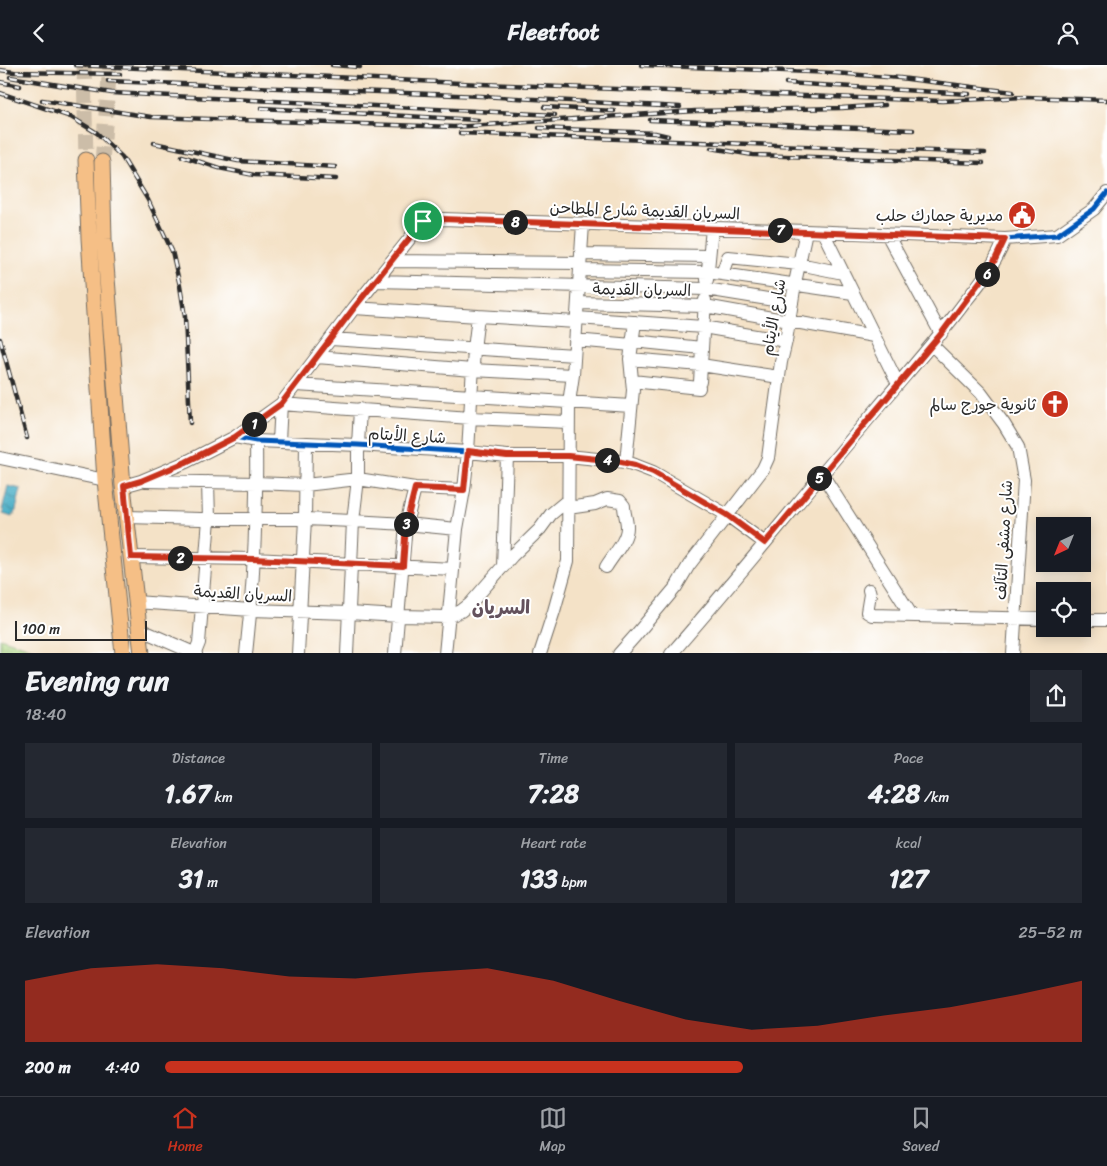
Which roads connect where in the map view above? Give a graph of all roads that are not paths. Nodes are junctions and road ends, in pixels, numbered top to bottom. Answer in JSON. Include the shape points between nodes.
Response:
{"nodes":[{"id":1,"x":86,"y":160,"type":"tunnel mouth"},
{"id":2,"x":102,"y":162,"type":"tunnel mouth"},
{"id":3,"x":1107,"y":193,"type":"edge"},
{"id":4,"x":583,"y":224,"type":"junction"},
{"id":5,"x":712,"y":228,"type":"junction"},
{"id":6,"x":806,"y":231,"type":"junction"},
{"id":7,"x":823,"y":232,"type":"junction"},
{"id":8,"x":887,"y":234,"type":"junction"},
{"id":9,"x":1005,"y":239,"type":"junction"},
{"id":10,"x":709,"y":256,"type":"junction"},
{"id":11,"x":393,"y":261,"type":"junction"},
{"id":12,"x":581,"y":262,"type":"junction"},
{"id":13,"x":799,"y":264,"type":"junction"},
{"id":14,"x":707,"y":273,"type":"junction"},
{"id":15,"x":843,"y":273,"type":"junction"},
{"id":16,"x":722,"y":274,"type":"junction"},
{"id":17,"x":377,"y":281,"type":"junction"},
{"id":18,"x":795,"y":284,"type":"junction"},
{"id":19,"x":580,"y":286,"type":"junction"},
{"id":20,"x":706,"y":289,"type":"junction"},
{"id":21,"x":853,"y":293,"type":"junction"},
{"id":22,"x":578,"y":303,"type":"junction"},
{"id":23,"x":792,"y":303,"type":"junction"},
{"id":24,"x":705,"y":306,"type":"junction"},
{"id":25,"x":354,"y":308,"type":"junction"},
{"id":26,"x":478,"y":316,"type":"junction"},
{"id":27,"x":576,"y":320,"type":"junction"},
{"id":28,"x":634,"y":322,"type":"junction"},
{"id":29,"x":788,"y":322,"type":"junction"},
{"id":30,"x":703,"y":327,"type":"junction"},
{"id":31,"x":941,"y":334,"type":"junction"},
{"id":32,"x":874,"y":336,"type":"junction"},
{"id":33,"x":331,"y":339,"type":"junction"},
{"id":34,"x":575,"y":340,"type":"junction"},
{"id":35,"x":786,"y":341,"type":"junction"},
{"id":36,"x":632,"y":343,"type":"junction"},
{"id":37,"x":932,"y":345,"type":"junction"},
{"id":38,"x":474,"y":349,"type":"junction"},
{"id":39,"x":702,"y":349,"type":"junction"},
{"id":40,"x":574,"y":355,"type":"junction"},
{"id":41,"x":317,"y":357,"type":"junction"},
{"id":42,"x":630,"y":359,"type":"junction"},
{"id":43,"x":701,"y":365,"type":"junction"},
{"id":44,"x":472,"y":370,"type":"junction"},
{"id":45,"x":573,"y":375,"type":"junction"},
{"id":46,"x":778,"y":377,"type":"junction"},
{"id":47,"x":632,"y":381,"type":"junction"},
{"id":48,"x":898,"y":384,"type":"junction"},
{"id":49,"x":296,"y":385,"type":"junction"},
{"id":50,"x":471,"y":396,"type":"junction"},
{"id":51,"x":569,"y":403,"type":"junction"},
{"id":52,"x":281,"y":404,"type":"junction"},
{"id":53,"x":631,"y":406,"type":"junction"},
{"id":54,"x":360,"y":409,"type":"junction"},
{"id":55,"x":470,"y":418,"type":"junction"},
{"id":56,"x":568,"y":421,"type":"junction"},
{"id":57,"x":235,"y":437,"type":"junction"},
{"id":58,"x":256,"y":441,"type":"junction"},
{"id":59,"x":278,"y":441,"type":"junction"},
{"id":60,"x":306,"y":443,"type":"junction"},
{"id":61,"x":358,"y":445,"type":"junction"},
{"id":62,"x":468,"y":451,"type":"junction"},
{"id":63,"x":507,"y":456,"type":"junction"},
{"id":64,"x":568,"y":456,"type":"junction"},
{"id":65,"x":0,"y":458,"type":"edge"},
{"id":66,"x":626,"y":463,"type":"junction"},
{"id":67,"x":822,"y":474,"type":"junction"},
{"id":68,"x":358,"y":479,"type":"junction"},
{"id":69,"x":105,"y":480,"type":"junction"},
{"id":70,"x":141,"y":481,"type":"junction"},
{"id":71,"x":208,"y":482,"type":"junction"},
{"id":72,"x":256,"y":483,"type":"junction"},
{"id":73,"x":305,"y":485,"type":"junction"},
{"id":74,"x":124,"y":486,"type":"junction"},
{"id":75,"x":415,"y":488,"type":"junction"},
{"id":76,"x":464,"y":490,"type":"junction"},
{"id":77,"x":568,"y":504,"type":"junction"},
{"id":78,"x":727,"y":515,"type":"junction"},
{"id":79,"x":127,"y":517,"type":"junction"},
{"id":80,"x":209,"y":519,"type":"junction"},
{"id":81,"x":305,"y":519,"type":"junction"},
{"id":82,"x":255,"y":520,"type":"junction"},
{"id":83,"x":353,"y":521,"type":"junction"},
{"id":84,"x":406,"y":524,"type":"junction"},
{"id":85,"x":457,"y":529,"type":"junction"},
{"id":86,"x":765,"y":543,"type":"junction"},
{"id":87,"x":131,"y":557,"type":"junction"},
{"id":88,"x":205,"y":558,"type":"junction"},
{"id":89,"x":253,"y":559,"type":"junction"},
{"id":90,"x":303,"y":561,"type":"junction"},
{"id":91,"x":351,"y":563,"type":"junction"},
{"id":92,"x":403,"y":566,"type":"junction"},
{"id":93,"x":503,"y":567,"type":"junction"},
{"id":94,"x":606,"y":567,"type":"dead end"},
{"id":95,"x":453,"y":569,"type":"junction"},
{"id":96,"x":869,"y":589,"type":"dead end"},
{"id":97,"x":135,"y":602,"type":"junction"},
{"id":98,"x":202,"y":607,"type":"junction"},
{"id":99,"x":251,"y":610,"type":"junction"},
{"id":100,"x":301,"y":612,"type":"junction"},
{"id":101,"x":349,"y":613,"type":"junction"},
{"id":102,"x":399,"y":616,"type":"junction"},
{"id":103,"x":912,"y":616,"type":"junction"},
{"id":104,"x":448,"y":617,"type":"junction"},
{"id":105,"x":1015,"y":619,"type":"junction"},
{"id":106,"x":1036,"y":619,"type":"edge"},
{"id":107,"x":1091,"y":619,"type":"edge"},
{"id":108,"x":1107,"y":620,"type":"edge"},
{"id":109,"x":139,"y":629,"type":"junction"},
{"id":110,"x":123,"y":653,"type":"edge"},
{"id":111,"x":142,"y":653,"type":"edge"},
{"id":112,"x":196,"y":653,"type":"edge"},
{"id":113,"x":246,"y":653,"type":"edge"},
{"id":114,"x":298,"y":653,"type":"edge"},
{"id":115,"x":347,"y":653,"type":"edge"},
{"id":116,"x":396,"y":653,"type":"edge"},
{"id":117,"x":445,"y":653,"type":"edge"},
{"id":118,"x":540,"y":653,"type":"edge"},
{"id":119,"x":619,"y":653,"type":"edge"},
{"id":120,"x":671,"y":653,"type":"edge"},
{"id":121,"x":1013,"y":653,"type":"edge"}],
"edges":[{"from":1,"to":69,"type":"main road"},
{"from":2,"to":74,"type":"main road","via":[[104,239]]},
{"from":3,"to":9,"type":"street","name":"السريان القديمة شارع المطاحن","via":[[1094,209],[1057,235]]},
{"from":4,"to":5,"type":"street","name":"السريان القديمة شارع المطاحن"},
{"from":4,"to":11,"type":"street","name":"السريان القديمة شارع المطاحن","via":[[423,221]]},
{"from":4,"to":12,"type":"street","name":"السريان القديمة"},
{"from":5,"to":6,"type":"street","name":"السريان القديمة شارع المطاحن"},
{"from":5,"to":10,"type":"street","name":"السريان القديمة"},
{"from":6,"to":7,"type":"street","name":"السريان القديمة شارع المطاحن"},
{"from":6,"to":13,"type":"street","name":"شارع الأيتام"},
{"from":7,"to":8,"type":"street","name":"السريان القديمة شارع المطاحن"},
{"from":7,"to":15,"type":"street"},
{"from":8,"to":9,"type":"street","name":"السريان القديمة شارع المطاحن"},
{"from":8,"to":31,"type":"street"},
{"from":9,"to":31,"type":"street","via":[[993,264]]},
{"from":10,"to":12,"type":"street"},
{"from":10,"to":14,"type":"street","name":"السريان القديمة"},
{"from":11,"to":12,"type":"street"},
{"from":11,"to":17,"type":"street","name":"السريان القديمة شارع المطاحن"},
{"from":12,"to":14,"type":"street"},
{"from":12,"to":19,"type":"street","name":"السريان القديمة"},
{"from":13,"to":15,"type":"street"},
{"from":13,"to":16,"type":"street","via":[[728,257]]},
{"from":13,"to":18,"type":"street","name":"شارع الأيتام"},
{"from":14,"to":16,"type":"street","name":"السريان القديمة"},
{"from":14,"to":20,"type":"street","name":"السريان القديمة"},
{"from":15,"to":21,"type":"street"},
{"from":16,"to":18,"type":"street","name":"السريان القديمة"},
{"from":17,"to":19,"type":"street"},
{"from":17,"to":25,"type":"street","name":"السريان القديمة شارع المطاحن"},
{"from":18,"to":21,"type":"street","name":"السريان القديمة"},
{"from":18,"to":23,"type":"street","name":"شارع الأيتام"},
{"from":19,"to":20,"type":"street","name":"السريان القديمة"},
{"from":19,"to":22,"type":"street","name":"السريان القديمة"},
{"from":20,"to":23,"type":"street","name":"السريان القديمة"},
{"from":20,"to":24,"type":"street","name":"السريان القديمة"},
{"from":21,"to":32,"type":"street"},
{"from":22,"to":24,"type":"street","name":"السريان القديمة"},
{"from":22,"to":27,"type":"street","name":"السريان القديمة"},
{"from":23,"to":29,"type":"street","name":"شارع الأيتام"},
{"from":24,"to":29,"type":"street","name":"السريان القديمة"},
{"from":24,"to":30,"type":"street","name":"السريان القديمة"},
{"from":25,"to":26,"type":"street"},
{"from":25,"to":33,"type":"street","name":"السريان القديمة شارع المطاحن"},
{"from":26,"to":27,"type":"street"},
{"from":26,"to":38,"type":"street"},
{"from":27,"to":28,"type":"street","name":"السريان القديمة"},
{"from":27,"to":34,"type":"street","name":"السريان القديمة"},
{"from":28,"to":30,"type":"street","name":"السريان القديمة"},
{"from":28,"to":36,"type":"street","name":"السريان القديمة"},
{"from":29,"to":32,"type":"street","name":"السريان القديمة"},
{"from":29,"to":35,"type":"street","name":"شارع الأيتام"},
{"from":30,"to":35,"type":"street","name":"السريان القديمة"},
{"from":30,"to":39,"type":"street","name":"السريان القديمة"},
{"from":31,"to":37,"type":"street"},
{"from":32,"to":48,"type":"street"},
{"from":33,"to":38,"type":"street"},
{"from":33,"to":41,"type":"street","name":"السريان القديمة شارع المطاحن"},
{"from":34,"to":36,"type":"street"},
{"from":34,"to":40,"type":"street","name":"السريان القديمة"},
{"from":35,"to":46,"type":"street","name":"شارع الأيتام"},
{"from":36,"to":39,"type":"street"},
{"from":36,"to":42,"type":"street","name":"السريان القديمة"},
{"from":37,"to":48,"type":"street"},
{"from":37,"to":105,"type":"street","name":"شارع مشفى التآلف","via":[[981,393],[1018,447],[1024,480]]},
{"from":38,"to":40,"type":"street"},
{"from":38,"to":44,"type":"street"},
{"from":39,"to":43,"type":"street","name":"السريان القديمة"},
{"from":40,"to":45,"type":"street","name":"السريان القديمة"},
{"from":41,"to":44,"type":"street"},
{"from":41,"to":49,"type":"street","name":"السريان القديمة شارع المطاحن"},
{"from":42,"to":43,"type":"street"},
{"from":42,"to":47,"type":"street","name":"السريان القديمة"},
{"from":43,"to":46,"type":"street"},
{"from":43,"to":47,"type":"street","name":"السريان القديمة","via":[[700,385]]},
{"from":44,"to":45,"type":"street"},
{"from":44,"to":50,"type":"street"},
{"from":45,"to":51,"type":"street","name":"السريان القديمة"},
{"from":46,"to":78,"type":"street","name":"شارع الأيتام","via":[[768,458]]},
{"from":47,"to":53,"type":"street","name":"السريان القديمة"},
{"from":48,"to":67,"type":"street"},
{"from":49,"to":50,"type":"street"},
{"from":49,"to":52,"type":"street","name":"السريان القديمة شارع المطاحن"},
{"from":50,"to":51,"type":"street"},
{"from":50,"to":55,"type":"street"},
{"from":51,"to":53,"type":"street"},
{"from":51,"to":56,"type":"street","name":"السريان القديمة"},
{"from":52,"to":54,"type":"street"},
{"from":52,"to":57,"type":"street","name":"السريان القديمة شارع المطاحن"},
{"from":52,"to":59,"type":"street"},
{"from":53,"to":66,"type":"street","name":"السريان القديمة"},
{"from":54,"to":55,"type":"street"},
{"from":54,"to":61,"type":"street"},
{"from":55,"to":56,"type":"street"},
{"from":55,"to":62,"type":"street"},
{"from":56,"to":64,"type":"street","name":"السريان القديمة"},
{"from":57,"to":58,"type":"street","name":"شارع الأيتام"},
{"from":57,"to":70,"type":"street","name":"السريان القديمة شارع المطاحن"},
{"from":58,"to":59,"type":"street","name":"شارع الأيتام"},
{"from":58,"to":72,"type":"street"},
{"from":59,"to":60,"type":"street","name":"شارع الأيتام"},
{"from":60,"to":61,"type":"street","name":"شارع الأيتام"},
{"from":60,"to":73,"type":"street"},
{"from":61,"to":62,"type":"street","name":"شارع الأيتام"},
{"from":61,"to":68,"type":"street"},
{"from":62,"to":63,"type":"street","name":"شارع الأيتام"},
{"from":62,"to":76,"type":"street"},
{"from":63,"to":64,"type":"street","name":"شارع الأيتام"},
{"from":63,"to":93,"type":"street"},
{"from":64,"to":66,"type":"street","name":"شارع الأيتام"},
{"from":64,"to":77,"type":"street","name":"السريان القديمة"},
{"from":65,"to":69,"type":"street"},
{"from":66,"to":78,"type":"street","name":"شارع الأيتام","via":[[653,472]]},
{"from":67,"to":86,"type":"street"},
{"from":67,"to":103,"type":"street"},
{"from":68,"to":73,"type":"street"},
{"from":68,"to":75,"type":"street"},
{"from":68,"to":83,"type":"street"},
{"from":69,"to":110,"type":"main road"},
{"from":70,"to":71,"type":"street"},
{"from":70,"to":74,"type":"street","name":"السريان القديمة شارع المطاحن"},
{"from":71,"to":72,"type":"street"},
{"from":71,"to":80,"type":"street"},
{"from":72,"to":73,"type":"street"},
{"from":72,"to":82,"type":"street"},
{"from":73,"to":81,"type":"street"},
{"from":74,"to":79,"type":"main road"},
{"from":75,"to":76,"type":"street"},
{"from":75,"to":84,"type":"street"},
{"from":76,"to":85,"type":"street"},
{"from":77,"to":93,"type":"street","via":[[551,513]]},
{"from":77,"to":94,"type":"street","via":[[595,504],[607,499],[620,501],[624,506],[625,537]]},
{"from":77,"to":118,"type":"street","name":"السريان القديمة","via":[[568,561]]},
{"from":78,"to":86,"type":"street","name":"شارع الأيتام"},
{"from":78,"to":119,"type":"street","name":"شارع الأيتام","via":[[676,587]]},
{"from":79,"to":80,"type":"street"},
{"from":79,"to":87,"type":"main road"},
{"from":80,"to":82,"type":"street"},
{"from":80,"to":88,"type":"street"},
{"from":81,"to":82,"type":"street"},
{"from":81,"to":83,"type":"street"},
{"from":81,"to":90,"type":"street"},
{"from":82,"to":89,"type":"street"},
{"from":83,"to":84,"type":"street"},
{"from":83,"to":91,"type":"street"},
{"from":84,"to":85,"type":"street"},
{"from":84,"to":92,"type":"street"},
{"from":85,"to":95,"type":"street"},
{"from":86,"to":120,"type":"street"},
{"from":87,"to":88,"type":"street"},
{"from":87,"to":97,"type":"main road"},
{"from":88,"to":89,"type":"street"},
{"from":88,"to":98,"type":"street"},
{"from":89,"to":90,"type":"street"},
{"from":89,"to":99,"type":"street"},
{"from":90,"to":91,"type":"street"},
{"from":90,"to":100,"type":"street"},
{"from":91,"to":92,"type":"street"},
{"from":91,"to":101,"type":"street"},
{"from":92,"to":95,"type":"street"},
{"from":92,"to":102,"type":"street"},
{"from":93,"to":104,"type":"street","via":[[470,604]]},
{"from":95,"to":104,"type":"street"},
{"from":96,"to":103,"type":"street","via":[[867,613]]},
{"from":97,"to":98,"type":"street","name":"السريان القديمة"},
{"from":97,"to":109,"type":"main road"},
{"from":98,"to":99,"type":"street","name":"السريان القديمة"},
{"from":98,"to":112,"type":"street","via":[[200,643]]},
{"from":99,"to":100,"type":"street","name":"السريان القديمة"},
{"from":99,"to":113,"type":"street"},
{"from":100,"to":101,"type":"street","name":"السريان القديمة"},
{"from":100,"to":114,"type":"street"},
{"from":101,"to":102,"type":"street","name":"السريان القديمة"},
{"from":101,"to":115,"type":"street"},
{"from":102,"to":104,"type":"street","name":"السريان القديمة"},
{"from":102,"to":116,"type":"street"},
{"from":103,"to":105,"type":"street"},
{"from":104,"to":117,"type":"street"},
{"from":105,"to":106,"type":"street","name":"شارع مشفى التآلف"},
{"from":105,"to":121,"type":"street","name":"شارع مشفى التآلف"},
{"from":107,"to":108,"type":"street"},
{"from":109,"to":111,"type":"main road"},
{"from":109,"to":112,"type":"street"}]}
